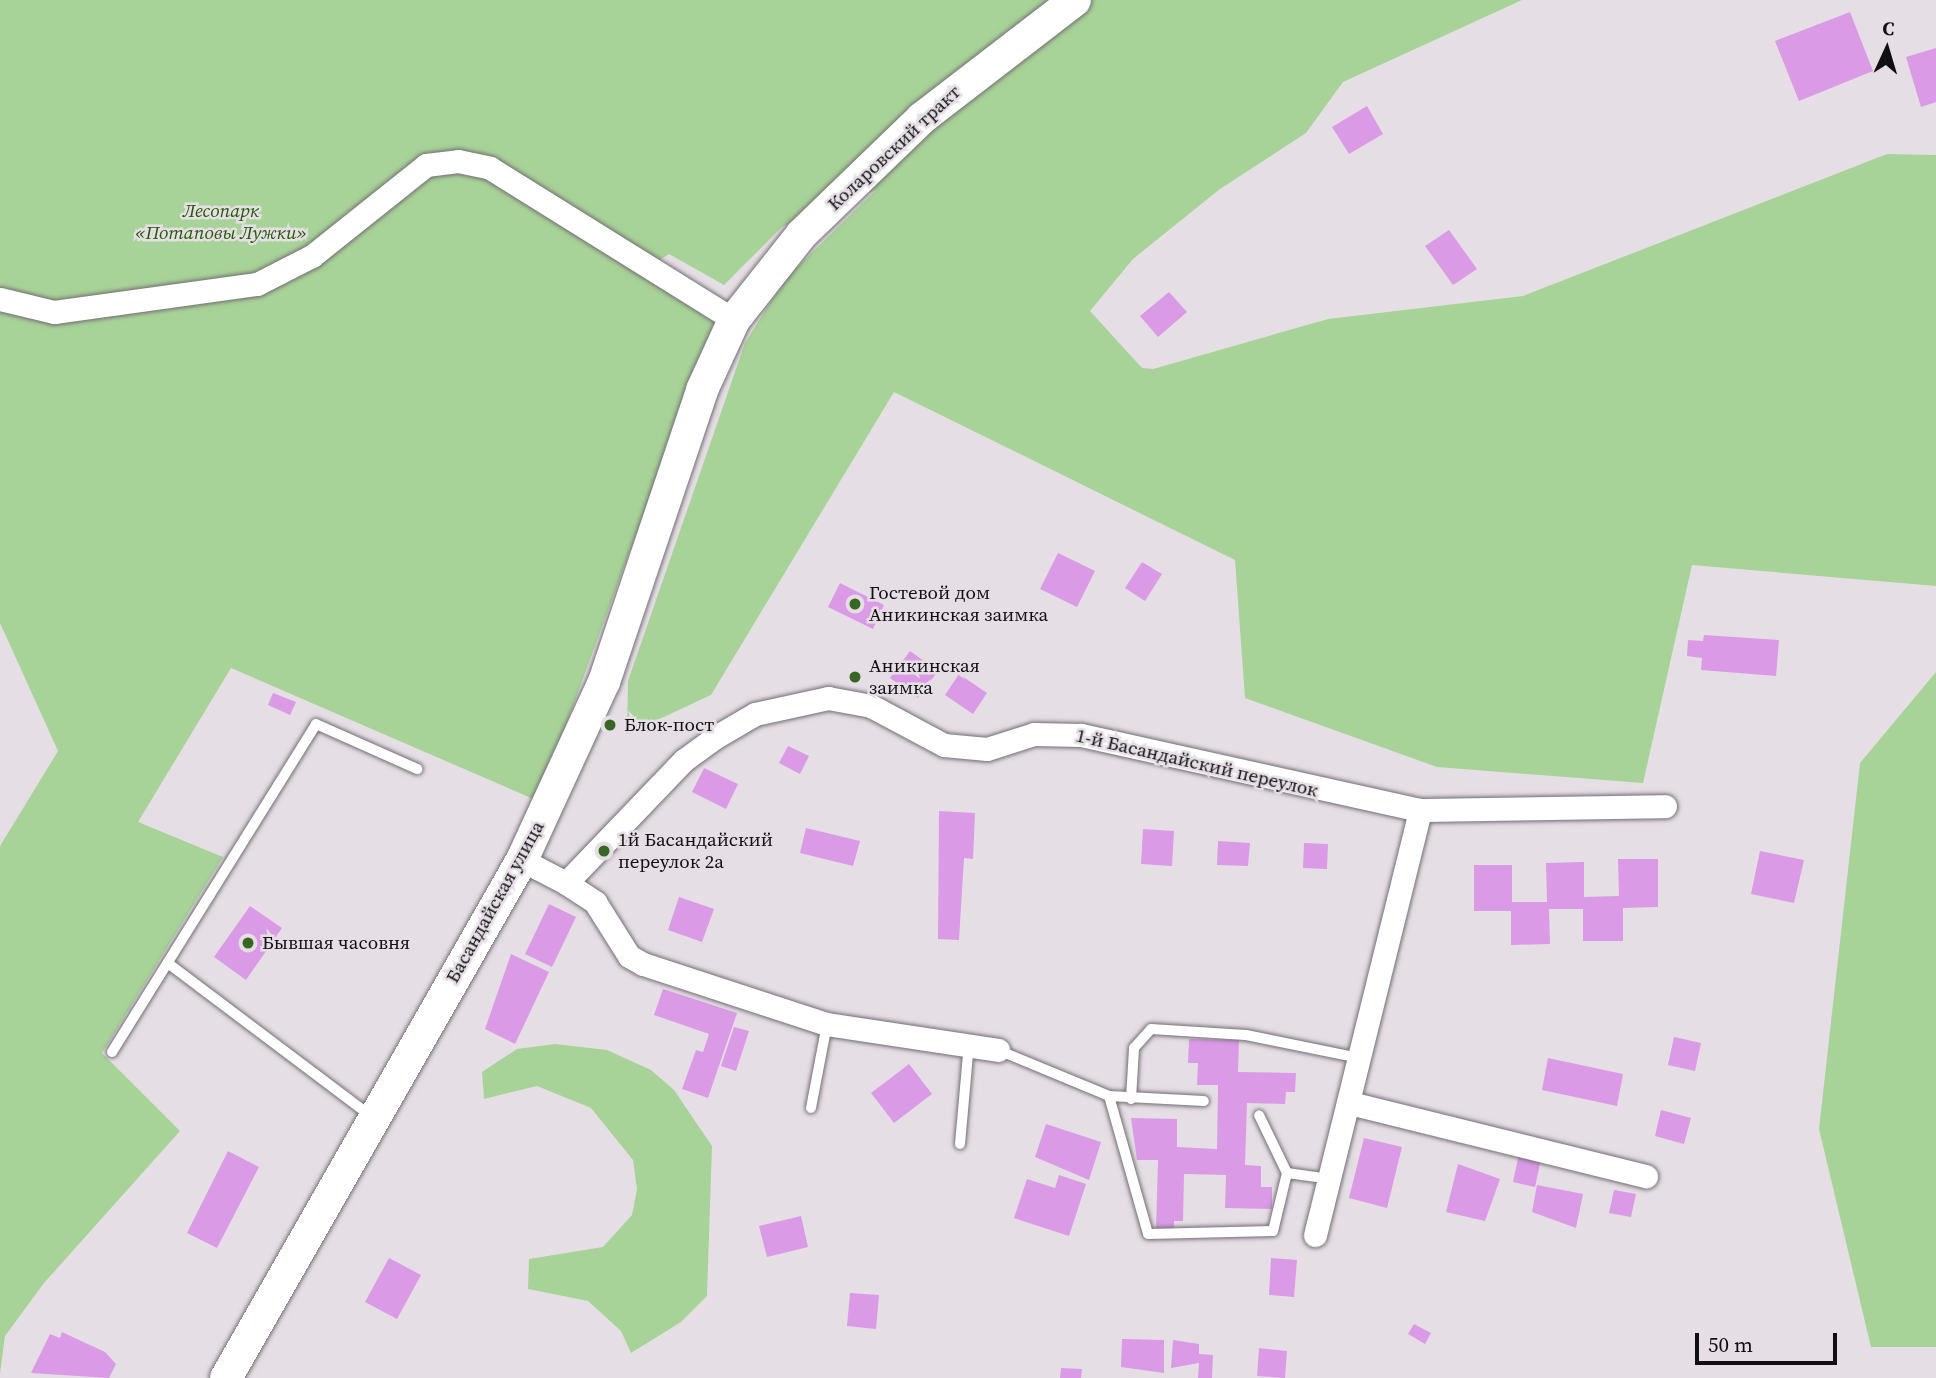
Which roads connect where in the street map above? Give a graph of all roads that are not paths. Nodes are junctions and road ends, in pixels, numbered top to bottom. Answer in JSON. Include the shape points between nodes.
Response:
{"nodes":[{"id":1,"x":1075,"y":0,"type":"edge"},
{"id":2,"x":0,"y":299,"type":"edge"},
{"id":3,"x":734,"y":320,"type":"junction"},
{"id":4,"x":417,"y":769,"type":"dead end"},
{"id":5,"x":1665,"y":806,"type":"dead end"},
{"id":6,"x":1420,"y":810,"type":"junction"},
{"id":7,"x":522,"y":860,"type":"junction"},
{"id":8,"x":566,"y":884,"type":"junction"},
{"id":9,"x":169,"y":964,"type":"junction"},
{"id":10,"x":827,"y":1024,"type":"junction"},
{"id":11,"x":969,"y":1043,"type":"junction"},
{"id":12,"x":998,"y":1050,"type":"joint"},
{"id":13,"x":112,"y":1052,"type":"dead end"},
{"id":14,"x":1362,"y":1058,"type":"junction"},
{"id":15,"x":1109,"y":1096,"type":"junction"},
{"id":16,"x":1131,"y":1099,"type":"junction"},
{"id":17,"x":1204,"y":1101,"type":"dead end"},
{"id":18,"x":1350,"y":1103,"type":"junction"},
{"id":19,"x":811,"y":1108,"type":"dead end"},
{"id":20,"x":1259,"y":1115,"type":"dead end"},
{"id":21,"x":372,"y":1117,"type":"junction"},
{"id":22,"x":960,"y":1144,"type":"dead end"},
{"id":23,"x":1286,"y":1173,"type":"junction"},
{"id":24,"x":1646,"y":1176,"type":"dead end"},
{"id":25,"x":1330,"y":1179,"type":"junction"},
{"id":26,"x":1315,"y":1236,"type":"dead end"},
{"id":27,"x":226,"y":1378,"type":"edge"}],
"edges":[{"from":1,"to":3,"type":"street","name":"Коларовский тракт","via":[[922,118],[802,234]]},
{"from":2,"to":3,"type":"street","via":[[54,312],[257,284],[312,256],[426,165],[458,161],[490,168]]},
{"from":3,"to":7,"type":"street","name":"Басандайская улица","via":[[702,390],[604,682]]},
{"from":4,"to":9,"type":"lane","via":[[316,724]]},
{"from":5,"to":6,"type":"street","name":"1-й Басандайский переулок"},
{"from":6,"to":8,"type":"street","name":"1-й Басандайский переулок","via":[[1081,735],[1034,734],[987,749],[944,745],[871,706],[828,698],[755,714],[704,745]]},
{"from":6,"to":14,"type":"street"},
{"from":7,"to":8,"type":"street"},
{"from":7,"to":21,"type":"street","name":"Басандайская улица"},
{"from":8,"to":10,"type":"street","via":[[595,902],[623,948],[643,964]]},
{"from":9,"to":13,"type":"lane"},
{"from":9,"to":21,"type":"lane"},
{"from":10,"to":11,"type":"street"},
{"from":10,"to":19,"type":"lane"},
{"from":11,"to":12,"type":"street"},
{"from":11,"to":22,"type":"lane"},
{"from":12,"to":15,"type":"lane"},
{"from":14,"to":16,"type":"lane","via":[[1246,1035],[1151,1029],[1134,1048]]},
{"from":14,"to":18,"type":"street"},
{"from":15,"to":16,"type":"lane"},
{"from":15,"to":23,"type":"lane","via":[[1148,1234],[1273,1231]]},
{"from":16,"to":17,"type":"lane"},
{"from":18,"to":24,"type":"street"},
{"from":18,"to":25,"type":"street"},
{"from":20,"to":23,"type":"lane"},
{"from":21,"to":27,"type":"street","name":"Басандайская улица"},
{"from":23,"to":25,"type":"lane"},
{"from":25,"to":26,"type":"street"}]}
